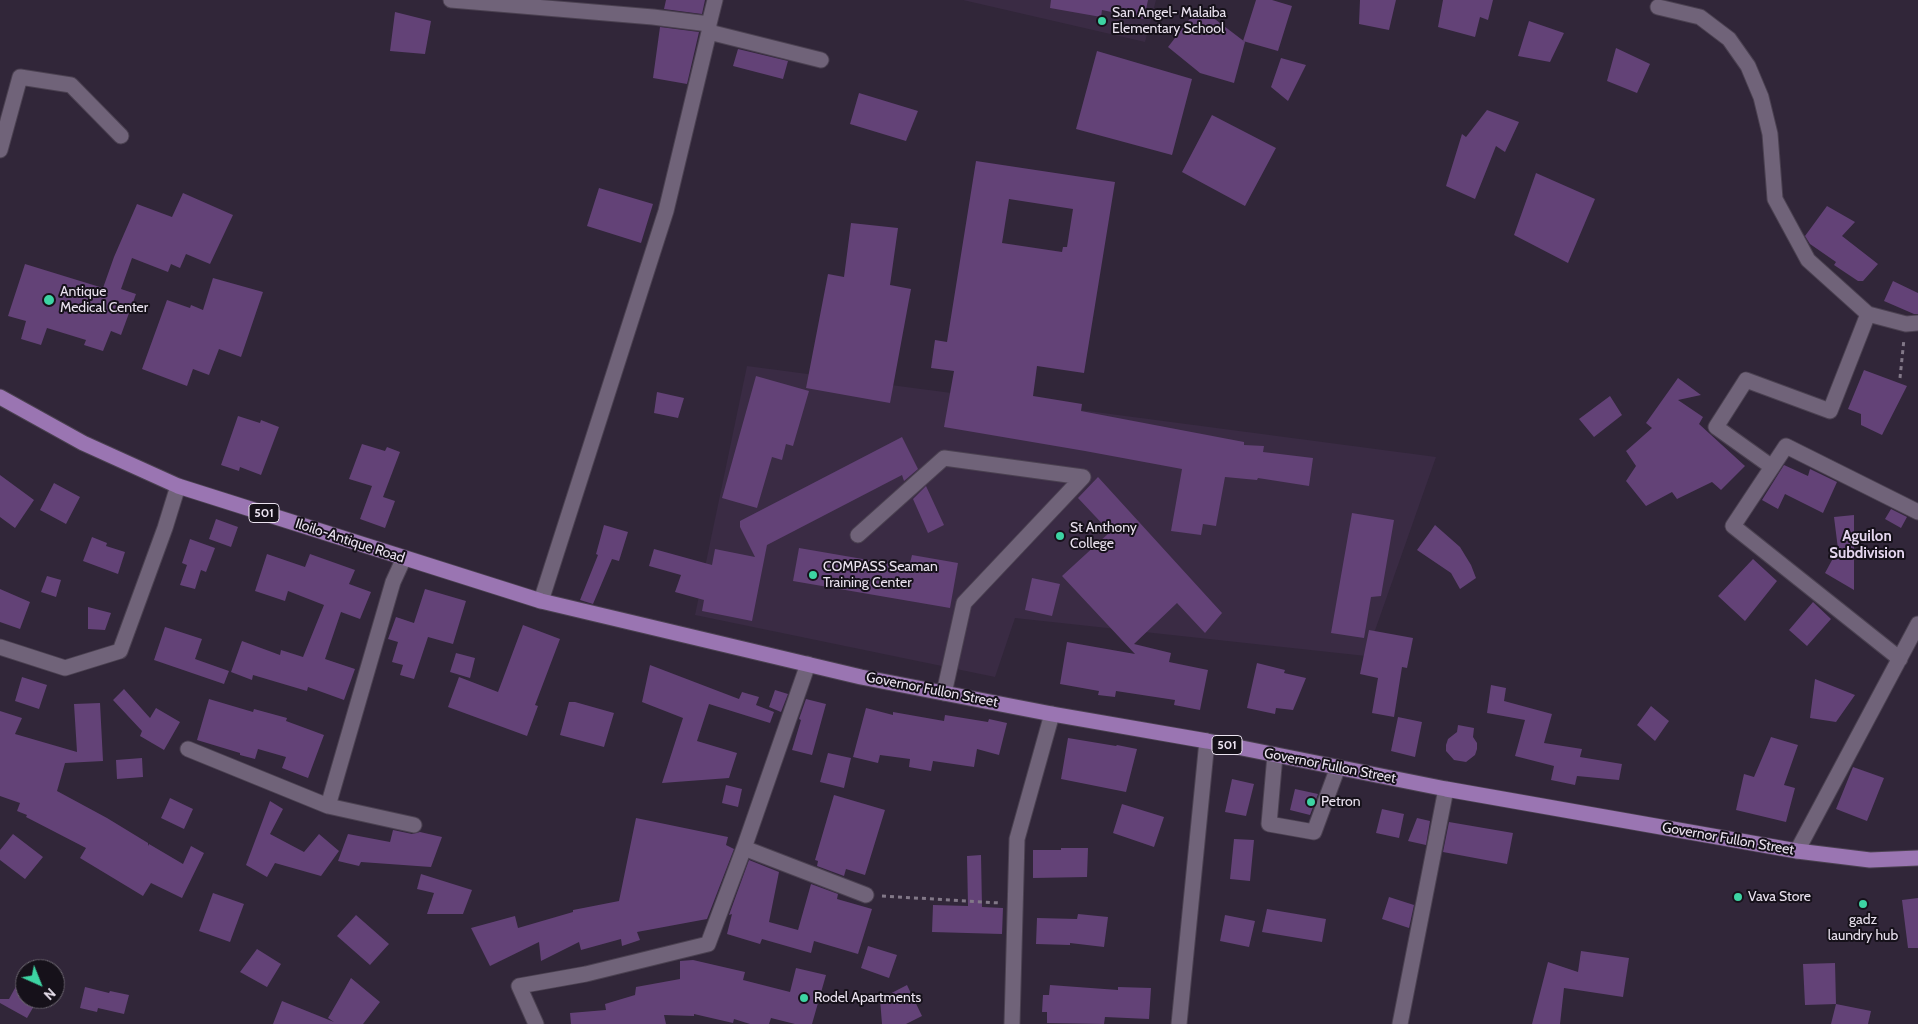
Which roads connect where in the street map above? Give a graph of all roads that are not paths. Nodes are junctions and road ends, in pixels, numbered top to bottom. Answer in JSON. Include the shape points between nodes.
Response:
{"nodes":[{"id":1,"x":451,"y":0,"type":"edge"},
{"id":2,"x":715,"y":0,"type":"edge"},
{"id":3,"x":1658,"y":7,"type":"dead end"},
{"id":4,"x":709,"y":28,"type":"junction"},
{"id":5,"x":821,"y":60,"type":"dead end"},
{"id":6,"x":121,"y":136,"type":"dead end"},
{"id":7,"x":0,"y":150,"type":"edge"},
{"id":8,"x":1868,"y":314,"type":"junction"},
{"id":9,"x":1912,"y":324,"type":"edge"},
{"id":10,"x":0,"y":397,"type":"edge"},
{"id":11,"x":1772,"y":467,"type":"junction"},
{"id":12,"x":178,"y":486,"type":"junction"},
{"id":13,"x":1918,"y":512,"type":"edge"},
{"id":14,"x":858,"y":535,"type":"dead end"},
{"id":15,"x":404,"y":558,"type":"junction"},
{"id":16,"x":541,"y":601,"type":"junction"},
{"id":17,"x":1918,"y":624,"type":"edge"},
{"id":18,"x":0,"y":647,"type":"edge"},
{"id":19,"x":1900,"y":659,"type":"junction"},
{"id":20,"x":808,"y":664,"type":"junction"},
{"id":21,"x":944,"y":693,"type":"junction"},
{"id":22,"x":1052,"y":714,"type":"junction"},
{"id":23,"x":1208,"y":741,"type":"junction"},
{"id":24,"x":188,"y":749,"type":"dead end"},
{"id":25,"x":1275,"y":754,"type":"junction"},
{"id":26,"x":1338,"y":767,"type":"junction"},
{"id":27,"x":1446,"y":789,"type":"junction"},
{"id":28,"x":328,"y":806,"type":"junction"},
{"id":29,"x":414,"y":825,"type":"dead end"},
{"id":30,"x":744,"y":848,"type":"junction"},
{"id":31,"x":1797,"y":851,"type":"junction"},
{"id":32,"x":1918,"y":858,"type":"edge"},
{"id":33,"x":866,"y":895,"type":"road end"},
{"id":34,"x":536,"y":1024,"type":"edge"},
{"id":35,"x":1012,"y":1024,"type":"edge"},
{"id":36,"x":1179,"y":1024,"type":"edge"},
{"id":37,"x":1400,"y":1024,"type":"edge"}],
"edges":[{"from":1,"to":4,"type":"street","via":[[653,17]]},
{"from":2,"to":4,"type":"street"},
{"from":3,"to":8,"type":"street","via":[[1700,17],[1729,39],[1748,66],[1761,97],[1770,134],[1775,199],[1808,260]]},
{"from":4,"to":5,"type":"street"},
{"from":4,"to":16,"type":"street","via":[[666,211]]},
{"from":6,"to":7,"type":"street","via":[[71,85],[20,77]]},
{"from":8,"to":9,"type":"street"},
{"from":8,"to":11,"type":"street","via":[[1830,411],[1746,380],[1716,427]]},
{"from":10,"to":12,"type":"main road","name":"Iloilo-Antique Road","number":"501","via":[[83,444]]},
{"from":11,"to":13,"type":"street","via":[[1786,446]]},
{"from":11,"to":19,"type":"street","via":[[1733,526]]},
{"from":12,"to":15,"type":"main road","name":"Iloilo-Antique Road","number":"501"},
{"from":12,"to":18,"type":"street","via":[[120,651],[66,668]]},
{"from":14,"to":21,"type":"street","via":[[944,458],[1083,478],[964,603]]},
{"from":15,"to":16,"type":"main road","name":"Iloilo-Antique Road","number":"501"},
{"from":15,"to":28,"type":"street","via":[[393,582]]},
{"from":16,"to":20,"type":"main road","name":"Governor Fullon Street","number":"501"},
{"from":17,"to":19,"type":"street"},
{"from":19,"to":31,"type":"street"},
{"from":20,"to":21,"type":"main road","name":"Governor Fullon Street","number":"501"},
{"from":20,"to":30,"type":"street"},
{"from":21,"to":22,"type":"main road","name":"Governor Fullon Street","number":"501"},
{"from":22,"to":23,"type":"main road","name":"Governor Fullon Street","number":"501"},
{"from":22,"to":35,"type":"street","via":[[1017,839]]},
{"from":23,"to":25,"type":"main road","name":"Governor Fullon Street","number":"501"},
{"from":23,"to":36,"type":"street"},
{"from":24,"to":28,"type":"street"},
{"from":25,"to":26,"type":"main road","name":"Governor Fullon Street","number":"501"},
{"from":25,"to":26,"type":"street","via":[[1269,824],[1314,832]]},
{"from":26,"to":27,"type":"main road","name":"Governor Fullon Street","number":"501"},
{"from":27,"to":31,"type":"main road","name":"Governor Fullon Street","number":"501"},
{"from":27,"to":37,"type":"street"},
{"from":28,"to":29,"type":"street"},
{"from":30,"to":33,"type":"street"},
{"from":30,"to":34,"type":"street","via":[[708,944],[586,974],[519,986]]},
{"from":31,"to":32,"type":"main road","name":"Governor Fullon Street","number":"501","via":[[1870,860]]}]}
